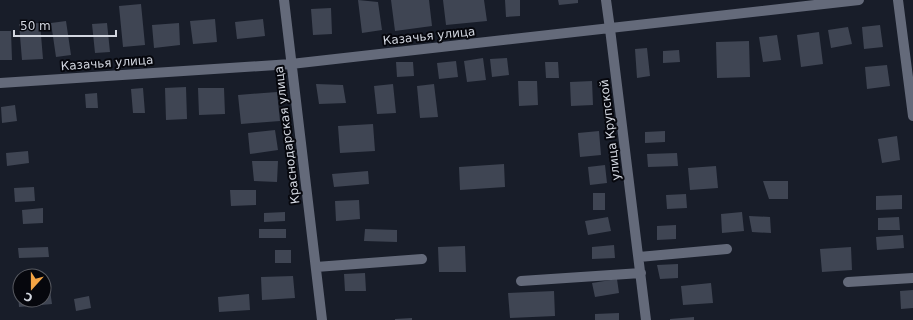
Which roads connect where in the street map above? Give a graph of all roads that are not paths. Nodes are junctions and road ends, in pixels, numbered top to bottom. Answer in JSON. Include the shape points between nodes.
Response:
{"nodes":[{"id":1,"x":284,"y":0,"type":"edge"},
{"id":2,"x":606,"y":0,"type":"edge"},
{"id":3,"x":859,"y":0,"type":"edge"},
{"id":4,"x":898,"y":0,"type":"edge"},
{"id":5,"x":610,"y":28,"type":"junction"},
{"id":6,"x":291,"y":64,"type":"junction"},
{"id":7,"x":0,"y":83,"type":"edge"},
{"id":8,"x":913,"y":116,"type":"edge"},
{"id":9,"x":727,"y":249,"type":"dead end"},
{"id":10,"x":638,"y":257,"type":"junction"},
{"id":11,"x":422,"y":259,"type":"dead end"},
{"id":12,"x":316,"y":267,"type":"junction"},
{"id":13,"x":640,"y":273,"type":"junction"},
{"id":14,"x":913,"y":278,"type":"edge"},
{"id":15,"x":521,"y":281,"type":"dead end"},
{"id":16,"x":848,"y":282,"type":"dead end"},
{"id":17,"x":322,"y":320,"type":"edge"},
{"id":18,"x":646,"y":320,"type":"edge"}],
"edges":[{"from":1,"to":6,"type":"street","name":"Краснодарская улица"},
{"from":2,"to":5,"type":"street","name":"улица Крупской"},
{"from":3,"to":5,"type":"street","name":"Казачья улица"},
{"from":4,"to":8,"type":"street"},
{"from":5,"to":6,"type":"street","name":"Казачья улица"},
{"from":5,"to":10,"type":"street","name":"улица Крупской"},
{"from":6,"to":7,"type":"street","name":"Казачья улица"},
{"from":6,"to":12,"type":"street","name":"Краснодарская улица"},
{"from":9,"to":10,"type":"street"},
{"from":10,"to":13,"type":"street","name":"улица Крупской"},
{"from":11,"to":12,"type":"street"},
{"from":12,"to":17,"type":"street","name":"Краснодарская улица"},
{"from":13,"to":15,"type":"street"},
{"from":13,"to":18,"type":"street","name":"улица Крупской"},
{"from":14,"to":16,"type":"street"}]}
